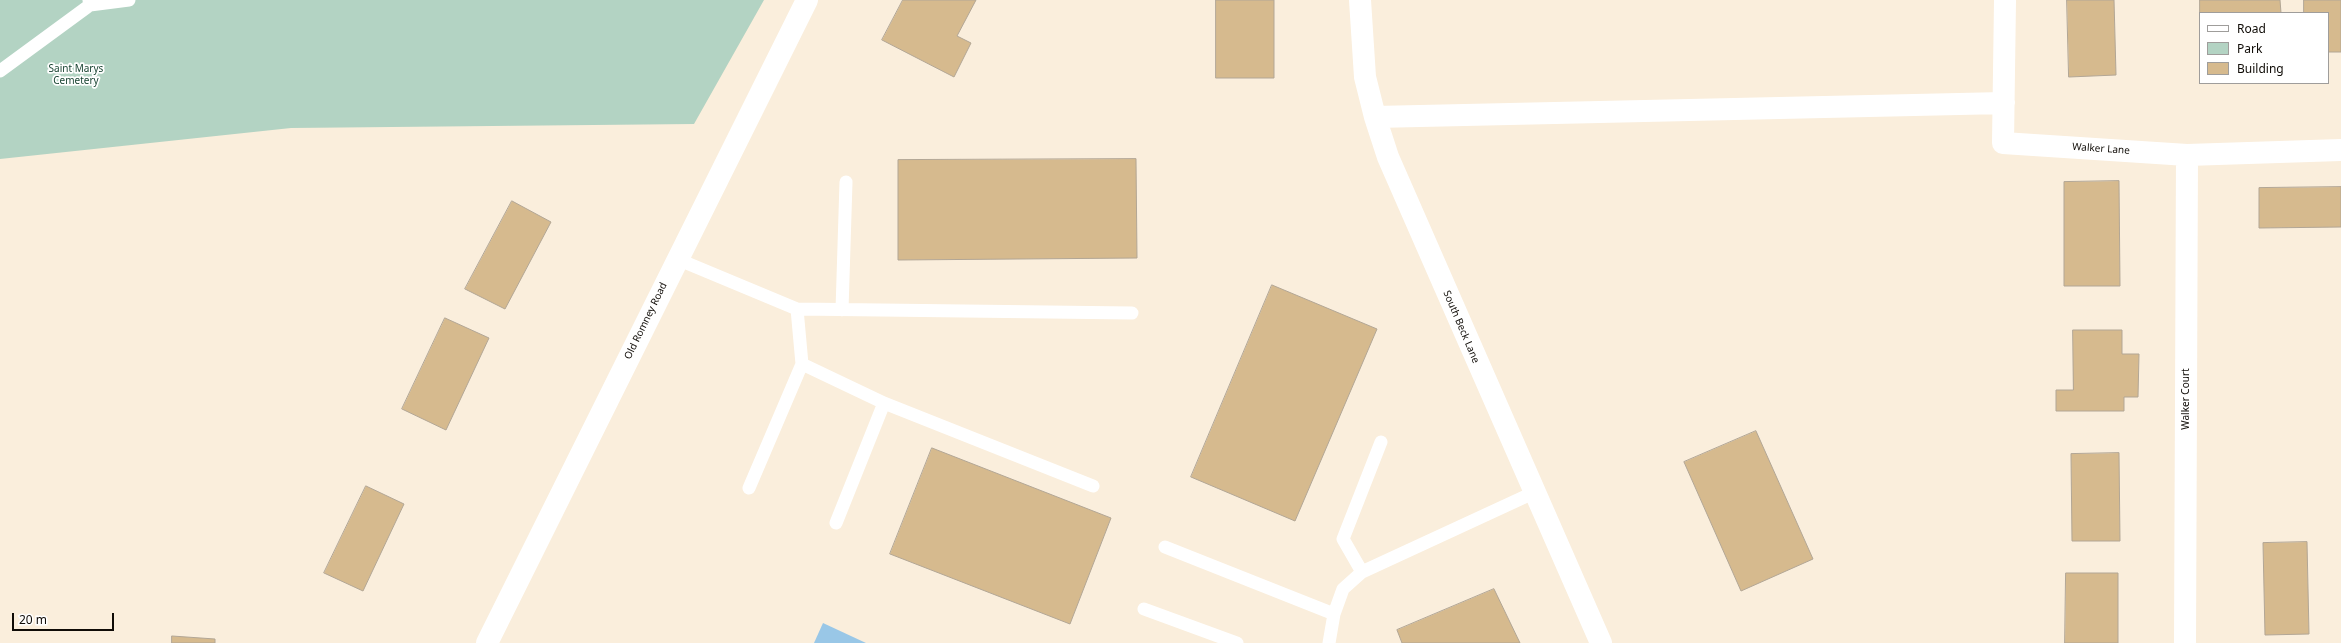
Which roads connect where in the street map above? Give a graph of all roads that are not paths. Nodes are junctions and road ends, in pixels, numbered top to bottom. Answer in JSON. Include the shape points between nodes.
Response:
{"nodes":[{"id":1,"x":129,"y":0,"type":"edge"},
{"id":2,"x":807,"y":0,"type":"edge"},
{"id":3,"x":1360,"y":0,"type":"edge"},
{"id":4,"x":2005,"y":0,"type":"edge"},
{"id":5,"x":90,"y":3,"type":"edge"},
{"id":6,"x":0,"y":71,"type":"edge"},
{"id":7,"x":2004,"y":103,"type":"junction"},
{"id":8,"x":1375,"y":117,"type":"junction"},
{"id":9,"x":2341,"y":150,"type":"edge"},
{"id":10,"x":2187,"y":155,"type":"junction"},
{"id":11,"x":846,"y":182,"type":"dead end"},
{"id":12,"x":677,"y":259,"type":"junction"},
{"id":13,"x":797,"y":310,"type":"junction"},
{"id":14,"x":842,"y":310,"type":"junction"},
{"id":15,"x":1132,"y":313,"type":"dead end"},
{"id":16,"x":802,"y":364,"type":"junction"},
{"id":17,"x":884,"y":403,"type":"junction"},
{"id":18,"x":1381,"y":442,"type":"dead end"},
{"id":19,"x":1093,"y":486,"type":"dead end"},
{"id":20,"x":749,"y":488,"type":"dead end"},
{"id":21,"x":1533,"y":493,"type":"junction"},
{"id":22,"x":836,"y":523,"type":"dead end"},
{"id":23,"x":1165,"y":547,"type":"dead end"},
{"id":24,"x":1362,"y":572,"type":"junction"},
{"id":25,"x":1144,"y":609,"type":"dead end"},
{"id":26,"x":1334,"y":614,"type":"junction"},
{"id":27,"x":486,"y":643,"type":"edge"},
{"id":28,"x":1237,"y":643,"type":"edge"},
{"id":29,"x":1329,"y":643,"type":"edge"},
{"id":30,"x":1601,"y":643,"type":"edge"},
{"id":31,"x":2185,"y":643,"type":"edge"}],
"edges":[{"from":1,"to":5,"type":"lane"},
{"from":2,"to":12,"type":"street","name":"Old Romney Road"},
{"from":3,"to":8,"type":"street","name":"South Beck Lane","via":[[1365,77]]},
{"from":4,"to":7,"type":"street","name":"Walker Lane"},
{"from":5,"to":6,"type":"lane"},
{"from":7,"to":8,"type":"street"},
{"from":7,"to":10,"type":"street","name":"Walker Lane","via":[[2003,143]]},
{"from":8,"to":21,"type":"street","name":"South Beck Lane","via":[[1388,157]]},
{"from":9,"to":10,"type":"street","name":"Walker Lane"},
{"from":10,"to":31,"type":"street","name":"Walker Court"},
{"from":11,"to":14,"type":"lane"},
{"from":12,"to":13,"type":"lane"},
{"from":12,"to":27,"type":"street","name":"Old Romney Road"},
{"from":13,"to":14,"type":"lane"},
{"from":13,"to":16,"type":"lane"},
{"from":14,"to":15,"type":"lane"},
{"from":16,"to":17,"type":"lane"},
{"from":16,"to":20,"type":"lane"},
{"from":17,"to":19,"type":"lane"},
{"from":17,"to":22,"type":"lane"},
{"from":18,"to":24,"type":"lane","via":[[1343,539]]},
{"from":21,"to":24,"type":"lane"},
{"from":21,"to":30,"type":"street","name":"South Beck Lane"},
{"from":23,"to":26,"type":"lane"},
{"from":24,"to":26,"type":"lane","via":[[1343,589]]},
{"from":25,"to":28,"type":"lane"},
{"from":26,"to":29,"type":"lane"}]}
